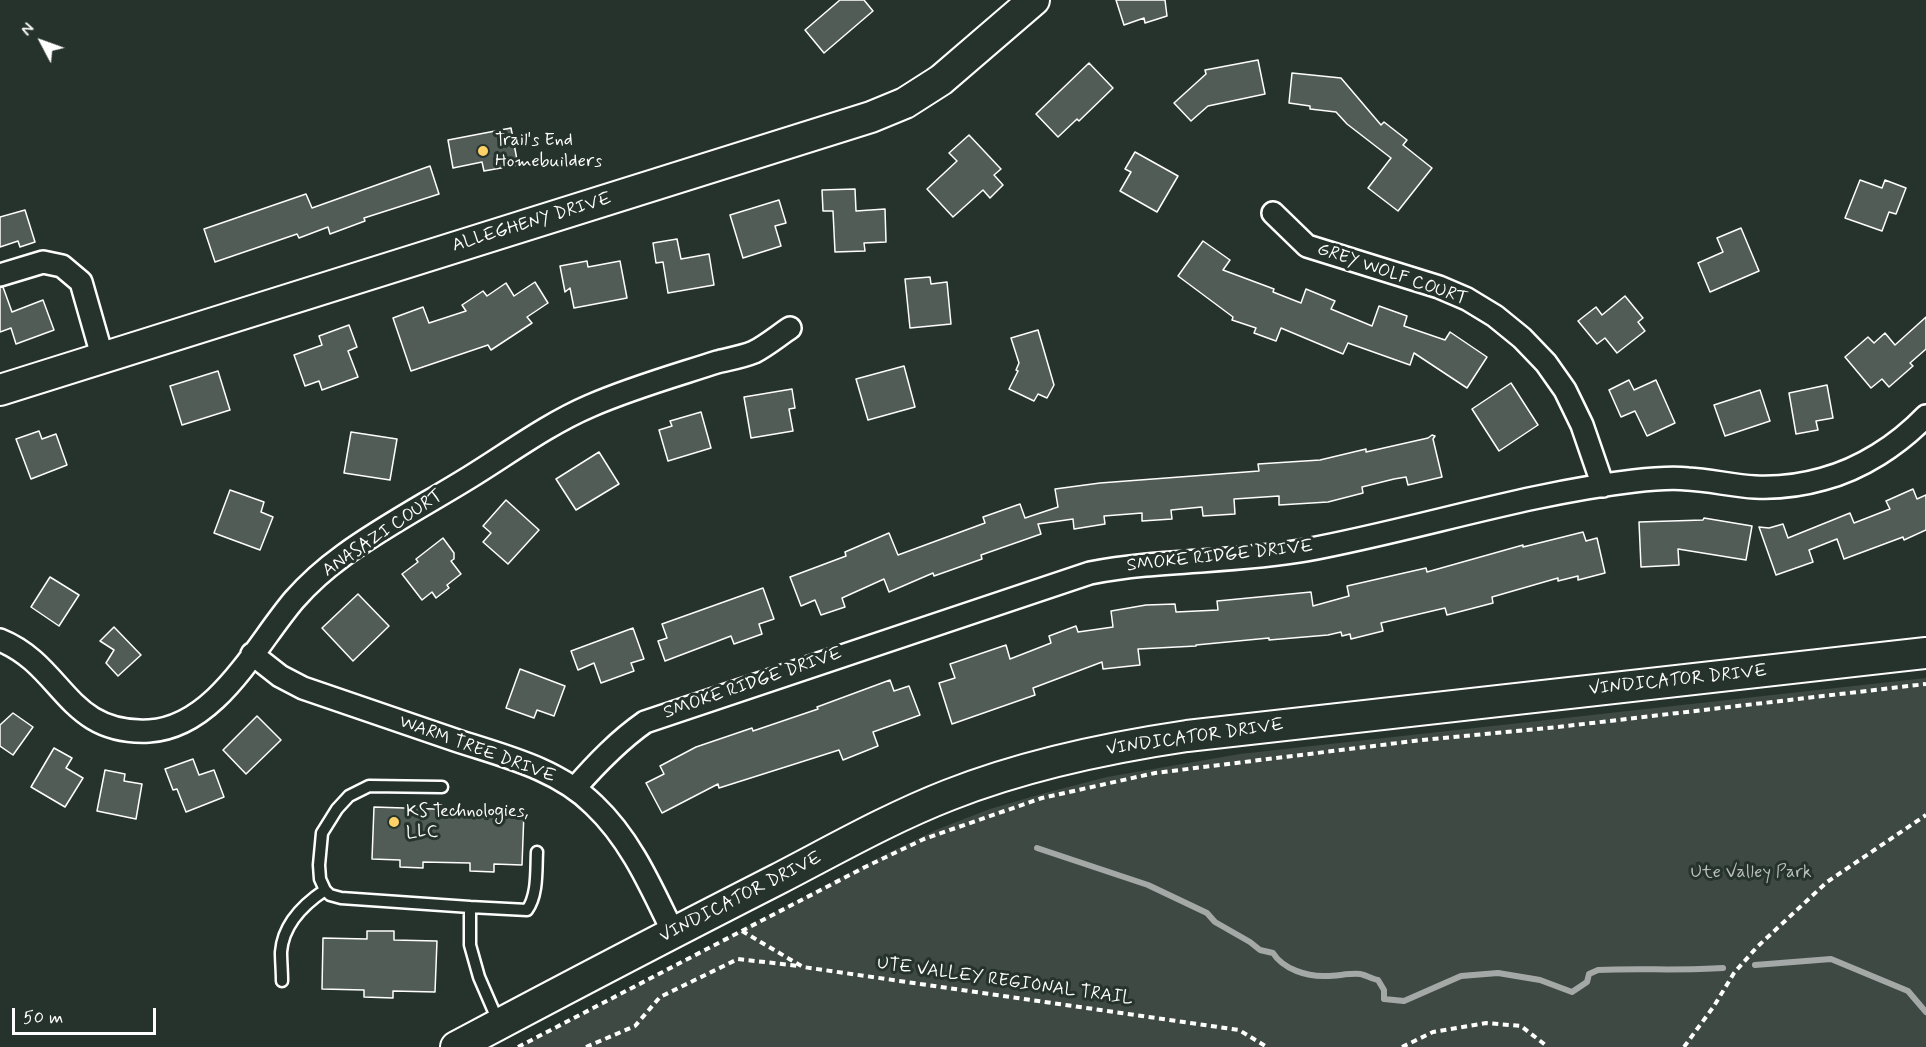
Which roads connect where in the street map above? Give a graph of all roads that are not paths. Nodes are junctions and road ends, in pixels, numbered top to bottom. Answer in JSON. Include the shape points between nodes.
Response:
{"nodes":[{"id":1,"x":1034,"y":0,"type":"edge"},
{"id":2,"x":1273,"y":213,"type":"dead end"},
{"id":3,"x":0,"y":275,"type":"edge"},
{"id":4,"x":790,"y":328,"type":"dead end"},
{"id":5,"x":103,"y":358,"type":"junction"},
{"id":6,"x":0,"y":390,"type":"edge"},
{"id":7,"x":1926,"y":416,"type":"edge"},
{"id":8,"x":1604,"y":486,"type":"junction"},
{"id":9,"x":0,"y":640,"type":"edge"},
{"id":10,"x":1926,"y":653,"type":"edge"},
{"id":11,"x":252,"y":654,"type":"junction"},
{"id":12,"x":442,"y":787,"type":"dead end"},
{"id":13,"x":575,"y":788,"type":"junction"},
{"id":14,"x":537,"y":852,"type":"dead end"},
{"id":15,"x":325,"y":890,"type":"junction"},
{"id":16,"x":470,"y":907,"type":"junction"},
{"id":17,"x":673,"y":932,"type":"junction"},
{"id":18,"x":282,"y":981,"type":"dead end"},
{"id":19,"x":499,"y":1024,"type":"junction"},
{"id":20,"x":456,"y":1047,"type":"edge"}],
"edges":[{"from":1,"to":5,"type":"main road","name":"ALLEGHENY DRIVE","via":[[941,80],[871,117]]},
{"from":2,"to":8,"type":"street","name":"GREY WOLF COURT","via":[[1307,246],[1439,287],[1496,316],[1546,363],[1564,390],[1582,425]]},
{"from":3,"to":5,"type":"street","via":[[43,262],[62,266],[81,282]]},
{"from":4,"to":11,"type":"street","name":"ANASAZI COURT","via":[[754,351],[616,395],[548,429],[344,555],[295,598]]},
{"from":5,"to":6,"type":"main road","name":"ALLEGHENY DRIVE"},
{"from":7,"to":8,"type":"street","name":"SMOKE RIDGE DRIVE","via":[[1891,446],[1857,467],[1822,479],[1756,487],[1687,478]]},
{"from":8,"to":13,"type":"street","name":"SMOKE RIDGE DRIVE","via":[[1304,551],[1123,566],[1090,573],[645,722],[622,738]]},
{"from":9,"to":11,"type":"street","name":"ANASAZI COURT","via":[[32,658],[84,714],[125,730],[150,731],[174,726],[199,713],[219,696]]},
{"from":10,"to":17,"type":"main road","name":"VINDICATOR DRIVE","via":[[1118,746],[949,795]]},
{"from":11,"to":13,"type":"street","name":"WARM TREE DRIVE","via":[[303,688],[514,760]]},
{"from":12,"to":15,"type":"lane","via":[[369,786],[349,796],[322,833],[319,865]]},
{"from":13,"to":17,"type":"street","name":"WARM TREE DRIVE","via":[[615,826],[634,854]]},
{"from":14,"to":16,"type":"lane","via":[[527,910]]},
{"from":15,"to":16,"type":"lane","via":[[340,898]]},
{"from":15,"to":18,"type":"lane","via":[[301,909],[284,937]]},
{"from":16,"to":19,"type":"lane","via":[[470,945]]},
{"from":17,"to":19,"type":"main road","name":"VINDICATOR DRIVE"},
{"from":19,"to":20,"type":"main road","name":"VINDICATOR DRIVE"}]}
